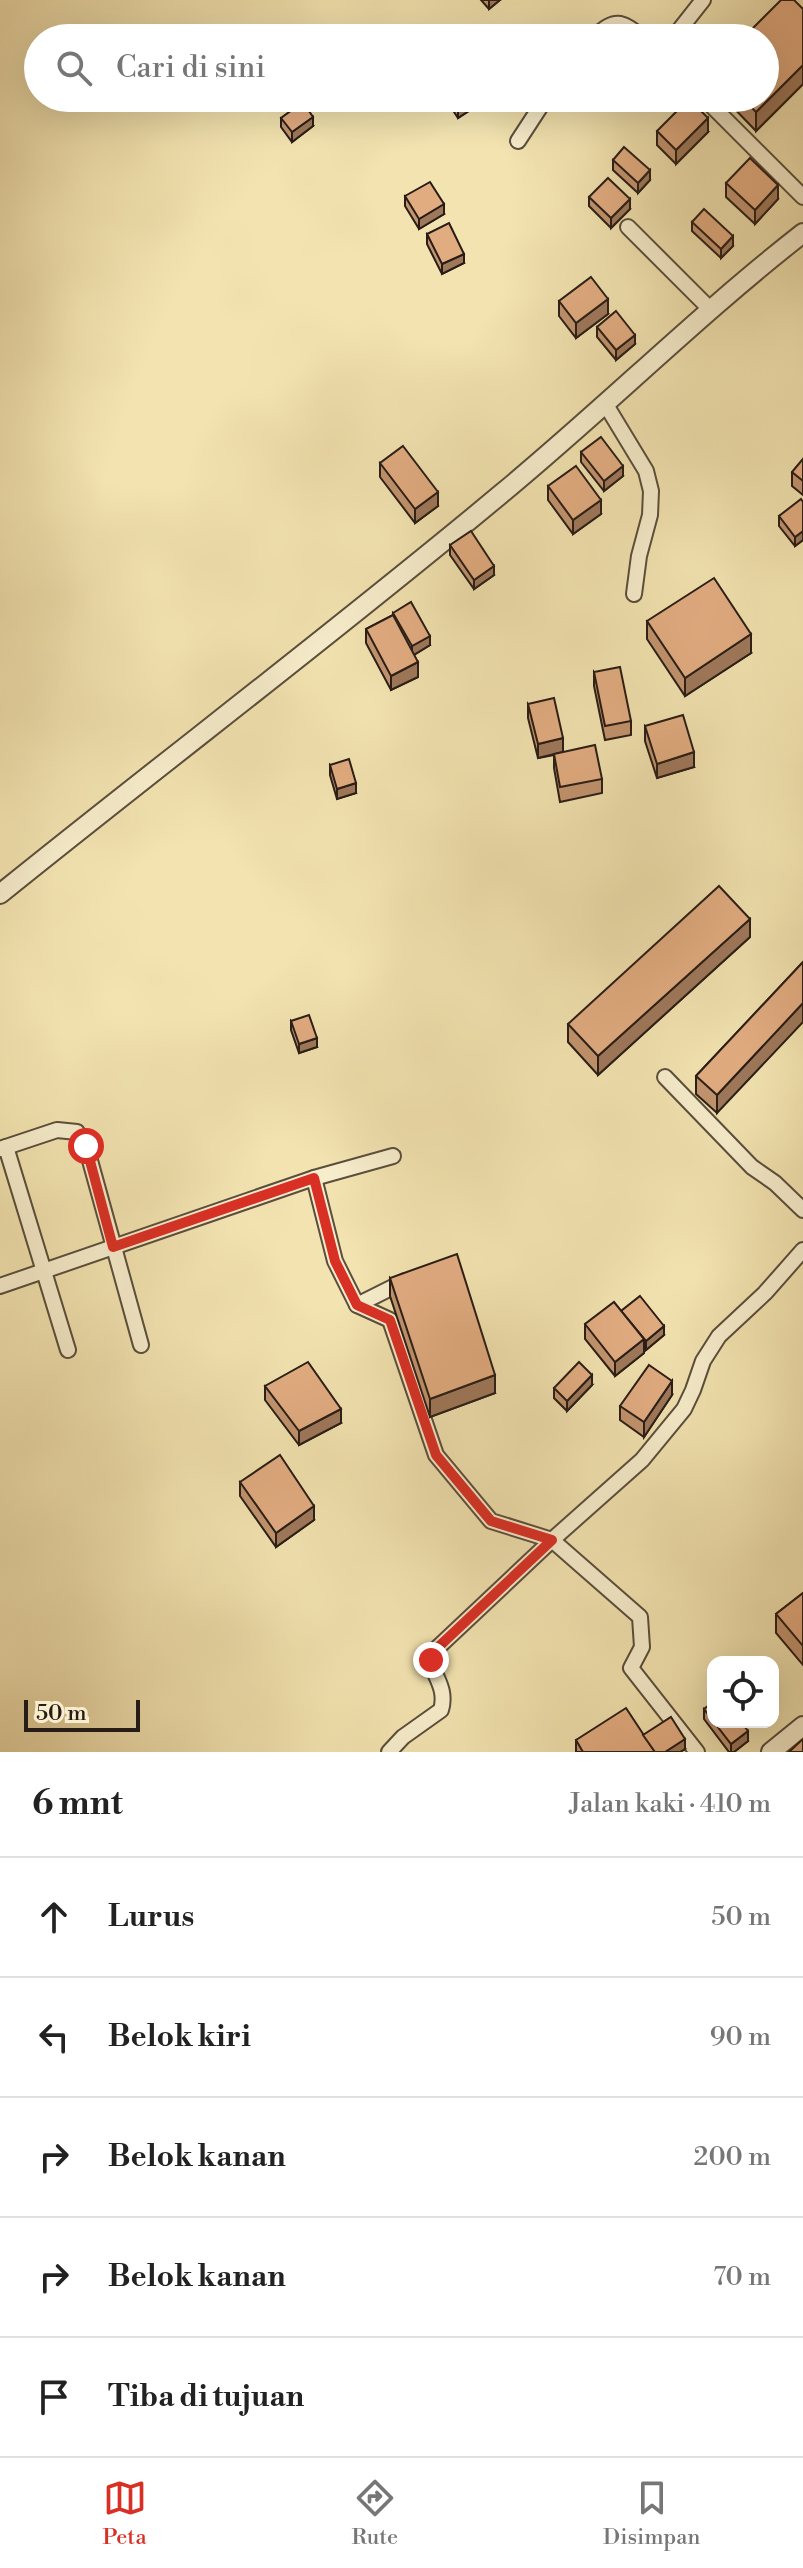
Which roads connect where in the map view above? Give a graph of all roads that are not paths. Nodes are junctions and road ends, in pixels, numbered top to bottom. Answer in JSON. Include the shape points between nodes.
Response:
{"nodes":[{"id":1,"x":703,"y":0,"type":"edge"},
{"id":2,"x":684,"y":24,"type":"edge"},
{"id":3,"x":537,"y":112,"type":"edge"},
{"id":4,"x":718,"y":112,"type":"edge"},
{"id":5,"x":518,"y":141,"type":"dead end"},
{"id":6,"x":803,"y":197,"type":"edge"},
{"id":7,"x":628,"y":227,"type":"dead end"},
{"id":8,"x":803,"y":233,"type":"edge"},
{"id":9,"x":709,"y":308,"type":"junction"},
{"id":10,"x":606,"y":405,"type":"junction"},
{"id":11,"x":634,"y":594,"type":"dead end"},
{"id":12,"x":0,"y":894,"type":"edge"},
{"id":13,"x":665,"y":1077,"type":"dead end"},
{"id":14,"x":3,"y":1148,"type":"edge"},
{"id":15,"x":393,"y":1156,"type":"dead end"},
{"id":16,"x":314,"y":1178,"type":"junction"},
{"id":17,"x":803,"y":1210,"type":"edge"},
{"id":18,"x":113,"y":1247,"type":"junction"},
{"id":19,"x":803,"y":1250,"type":"edge"},
{"id":20,"x":44,"y":1272,"type":"junction"},
{"id":21,"x":413,"y":1277,"type":"edge"},
{"id":22,"x":0,"y":1286,"type":"edge"},
{"id":23,"x":357,"y":1305,"type":"junction"},
{"id":24,"x":141,"y":1345,"type":"dead end"},
{"id":25,"x":68,"y":1350,"type":"dead end"},
{"id":26,"x":552,"y":1540,"type":"junction"},
{"id":27,"x":803,"y":1726,"type":"edge"},
{"id":28,"x":389,"y":1752,"type":"edge"},
{"id":29,"x":697,"y":1752,"type":"edge"},
{"id":30,"x":771,"y":1752,"type":"edge"}],
"edges":[{"from":1,"to":2,"type":"street"},
{"from":3,"to":5,"type":"street"},
{"from":4,"to":6,"type":"street"},
{"from":7,"to":9,"type":"street"},
{"from":8,"to":9,"type":"street"},
{"from":9,"to":10,"type":"street"},
{"from":10,"to":11,"type":"street","via":[[643,465],[651,491]]},
{"from":10,"to":12,"type":"street","via":[[379,594]]},
{"from":13,"to":17,"type":"street","via":[[752,1167]]},
{"from":14,"to":18,"type":"street","via":[[57,1130],[77,1132],[86,1146]]},
{"from":14,"to":20,"type":"street"},
{"from":15,"to":16,"type":"street"},
{"from":16,"to":18,"type":"street"},
{"from":16,"to":23,"type":"street","via":[[335,1261]]},
{"from":18,"to":20,"type":"street"},
{"from":18,"to":24,"type":"street"},
{"from":19,"to":26,"type":"street","via":[[719,1336],[684,1409],[642,1460]]},
{"from":20,"to":22,"type":"street"},
{"from":20,"to":25,"type":"street"},
{"from":21,"to":23,"type":"street"},
{"from":23,"to":26,"type":"street","via":[[390,1320],[436,1455],[472,1499],[491,1521]]},
{"from":26,"to":28,"type":"street","via":[[433,1652],[431,1663],[444,1695],[441,1710]]},
{"from":26,"to":29,"type":"street","via":[[640,1617],[642,1647],[631,1668]]},
{"from":27,"to":30,"type":"street"}]}
